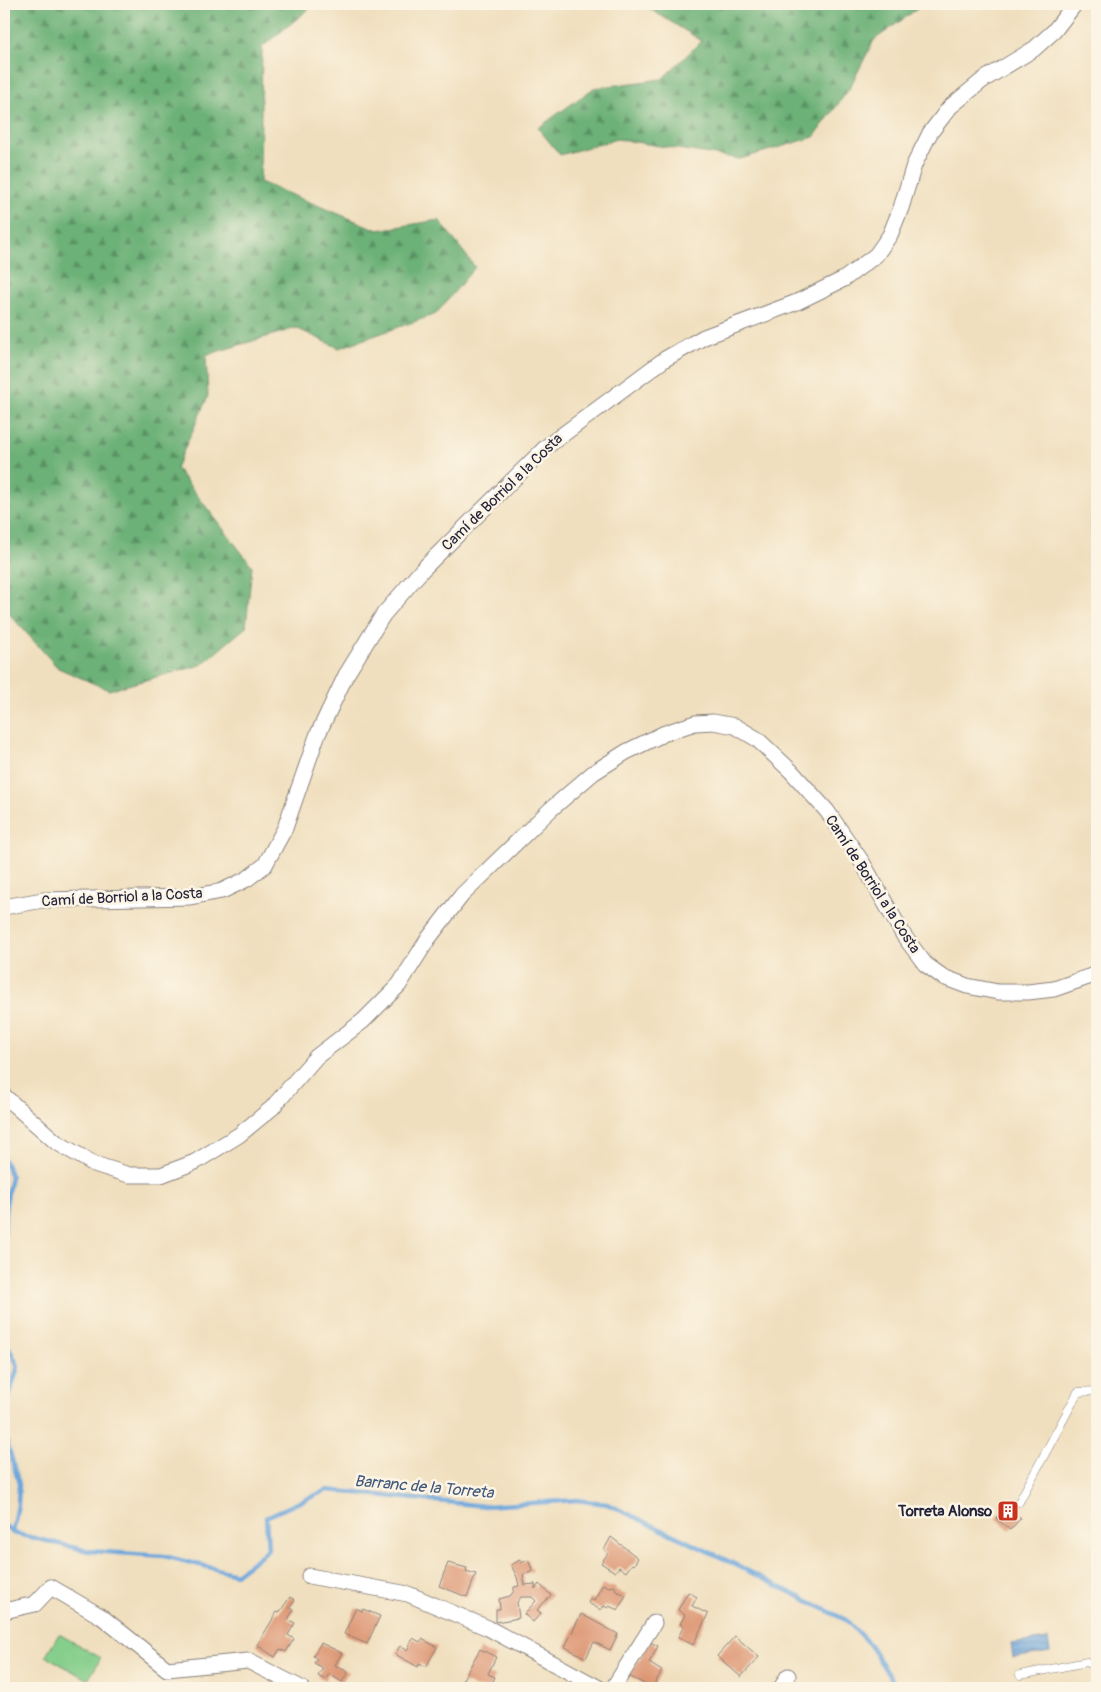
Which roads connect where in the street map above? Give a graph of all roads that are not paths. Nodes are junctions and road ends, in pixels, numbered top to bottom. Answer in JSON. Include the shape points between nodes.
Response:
{"nodes":[{"id":1,"x":1075,"y":4,"type":"edge"},
{"id":2,"x":4,"y":907,"type":"edge"},
{"id":3,"x":1097,"y":974,"type":"edge"},
{"id":4,"x":4,"y":1096,"type":"edge"},
{"id":5,"x":1097,"y":1391,"type":"edge"},
{"id":6,"x":1019,"y":1502,"type":"dead end"},
{"id":7,"x":309,"y":1576,"type":"dead end"},
{"id":8,"x":4,"y":1611,"type":"edge"},
{"id":9,"x":654,"y":1624,"type":"dead end"},
{"id":10,"x":1097,"y":1667,"type":"edge"},
{"id":11,"x":1020,"y":1675,"type":"dead end"},
{"id":12,"x":301,"y":1688,"type":"edge"},
{"id":13,"x":599,"y":1688,"type":"edge"},
{"id":14,"x":613,"y":1688,"type":"edge"}],
"edges":[{"from":1,"to":2,"type":"street","name":"Camí de Borriol a la Costa","via":[[1054,31],[1034,49],[983,80],[950,107],[930,133],[914,165],[890,235],[876,256],[844,279],[797,302],[704,337],[665,359],[546,447],[422,570],[384,615],[346,675],[317,736],[284,828],[265,865],[247,879],[222,890],[190,897],[43,900]]},
{"from":3,"to":4,"type":"street","name":"Camí de Borriol a la Costa","via":[[1054,989],[1028,992],[998,992],[967,986],[943,976],[925,964],[904,936],[862,862],[827,811],[791,771],[757,740],[735,726],[694,723],[626,752],[593,773],[550,810],[462,895],[428,939],[399,985],[363,1022],[316,1057],[272,1108],[239,1136],[196,1162],[161,1175],[129,1175],[94,1164],[56,1142]]},
{"from":5,"to":6,"type":"lane","via":[[1078,1392]]},
{"from":7,"to":13,"type":"street","via":[[408,1594],[488,1628]]},
{"from":8,"to":12,"type":"street","via":[[35,1604],[51,1587],[102,1617],[167,1669],[248,1661]]},
{"from":9,"to":14,"type":"street"},
{"from":10,"to":11,"type":"lane","via":[[1087,1662]]}]}
